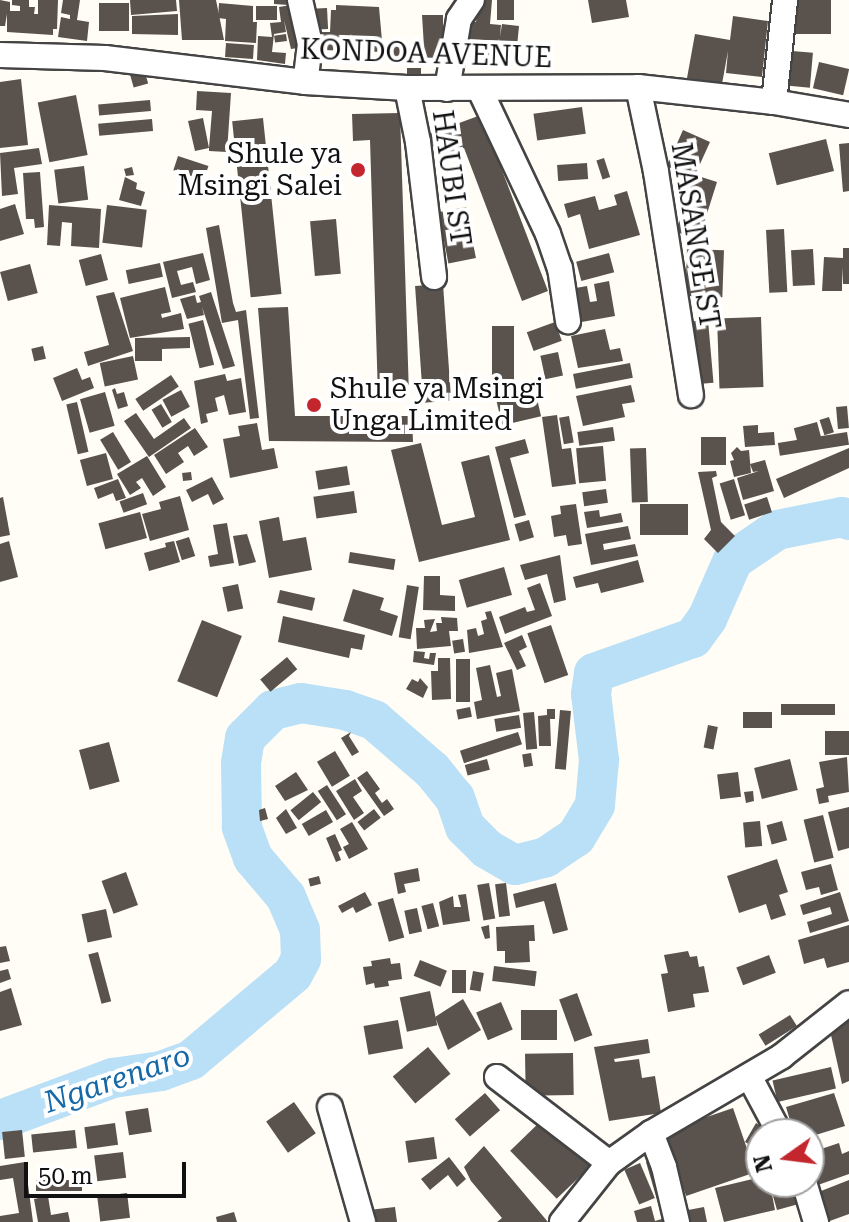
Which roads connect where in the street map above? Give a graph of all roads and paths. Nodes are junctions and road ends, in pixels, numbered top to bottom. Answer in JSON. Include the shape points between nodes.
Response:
{"nodes":[{"id":1,"x":300,"y":0,"type":"edge"},
{"id":2,"x":472,"y":0,"type":"edge"},
{"id":3,"x":785,"y":0,"type":"edge"},
{"id":4,"x":0,"y":55,"type":"edge"},
{"id":5,"x":305,"y":82,"type":"junction"},
{"id":6,"x":638,"y":87,"type":"junction"},
{"id":7,"x":407,"y":88,"type":"junction"},
{"id":8,"x":447,"y":89,"type":"junction"},
{"id":9,"x":480,"y":90,"type":"junction"},
{"id":10,"x":774,"y":102,"type":"junction"},
{"id":11,"x":849,"y":115,"type":"edge"},
{"id":12,"x":434,"y":277,"type":"dead end"},
{"id":13,"x":568,"y":321,"type":"dead end"},
{"id":14,"x":691,"y":395,"type":"dead end"},
{"id":15,"x":849,"y":1003,"type":"edge"},
{"id":16,"x":749,"y":1076,"type":"junction"},
{"id":17,"x":497,"y":1077,"type":"dead end"},
{"id":18,"x":330,"y":1107,"type":"dead end"},
{"id":19,"x":771,"y":1118,"type":"edge"},
{"id":20,"x":651,"y":1133,"type":"junction"},
{"id":21,"x":609,"y":1163,"type":"junction"},
{"id":22,"x":809,"y":1198,"type":"edge"},
{"id":23,"x":363,"y":1222,"type":"edge"},
{"id":24,"x":562,"y":1222,"type":"edge"},
{"id":25,"x":677,"y":1222,"type":"edge"},
{"id":26,"x":816,"y":1222,"type":"edge"}],
"edges":[{"from":1,"to":5,"type":"street","via":[[310,44]]},
{"from":2,"to":8,"type":"street","via":[[459,19]]},
{"from":3,"to":10,"type":"street"},
{"from":4,"to":5,"type":"street","name":"KONDOA AVENUE","via":[[105,58]]},
{"from":5,"to":7,"type":"street","name":"KONDOA AVENUE"},
{"from":6,"to":9,"type":"street","name":"KONDOA AVENUE"},
{"from":6,"to":10,"type":"street","name":"KONDOA AVENUE"},
{"from":6,"to":14,"type":"street","name":"MASANGE ST"},
{"from":7,"to":8,"type":"street","name":"KONDOA AVENUE"},
{"from":7,"to":12,"type":"street","name":"HAUBI ST"},
{"from":8,"to":9,"type":"street","name":"KONDOA AVENUE"},
{"from":9,"to":13,"type":"street","via":[[548,234],[560,268]]},
{"from":10,"to":11,"type":"street","name":"KONDOA AVENUE"},
{"from":15,"to":16,"type":"street"},
{"from":16,"to":19,"type":"street"},
{"from":16,"to":20,"type":"street"},
{"from":17,"to":21,"type":"street"},
{"from":18,"to":23,"type":"street"},
{"from":20,"to":21,"type":"street"},
{"from":20,"to":25,"type":"street"},
{"from":21,"to":24,"type":"street"},
{"from":22,"to":26,"type":"street"}]}
